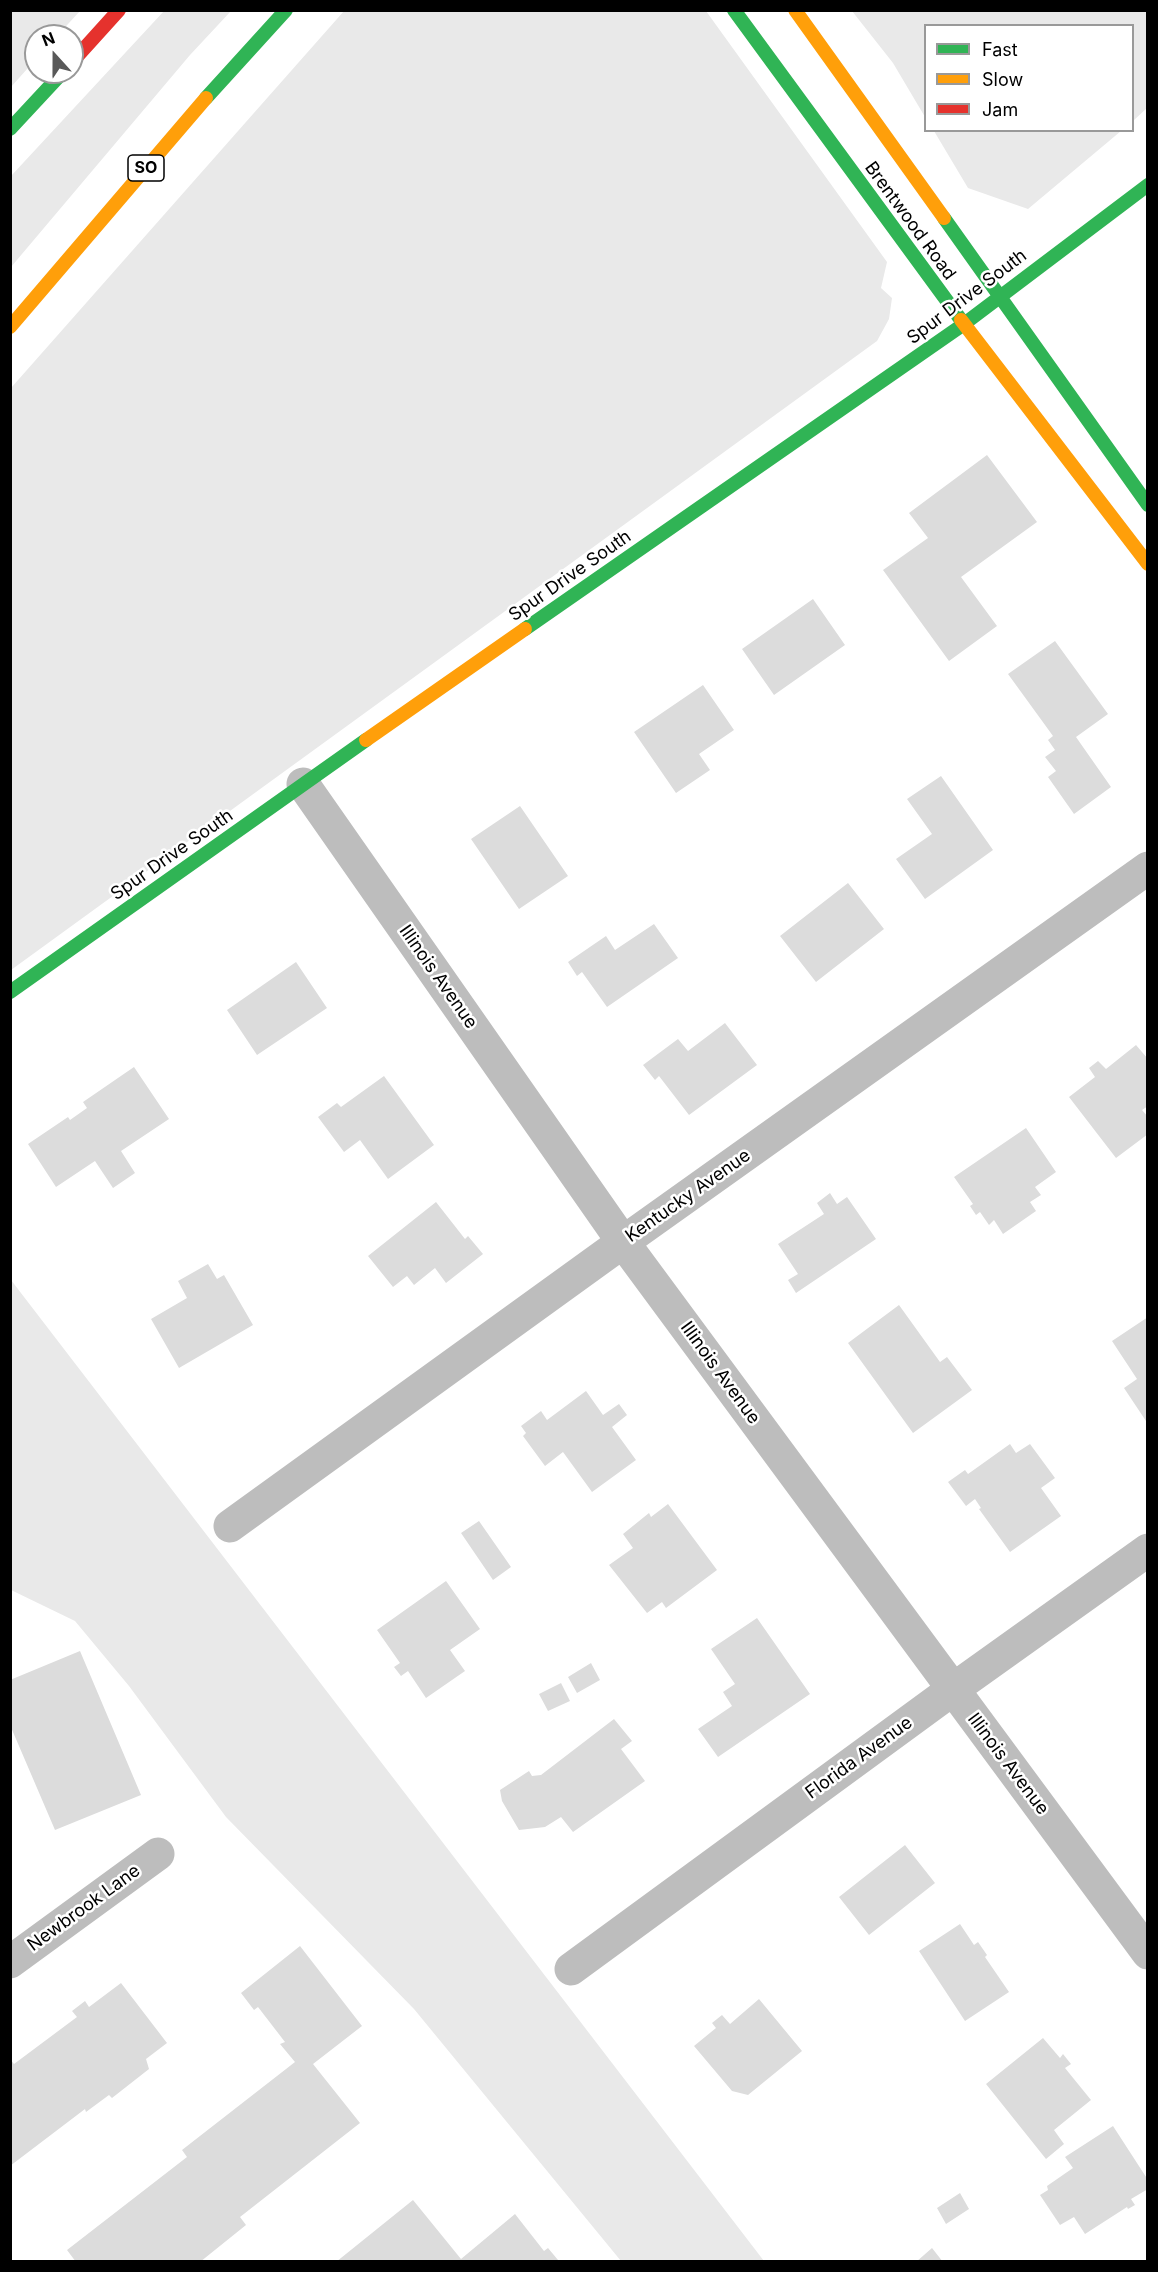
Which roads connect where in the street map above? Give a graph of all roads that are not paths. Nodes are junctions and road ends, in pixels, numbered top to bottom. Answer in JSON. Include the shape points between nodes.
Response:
{"nodes":[{"id":1,"x":119,"y":10,"type":"edge"},
{"id":2,"x":286,"y":10,"type":"edge"},
{"id":3,"x":734,"y":10,"type":"edge"},
{"id":4,"x":795,"y":10,"type":"edge"},
{"id":5,"x":84,"y":49,"type":"edge"},
{"id":6,"x":52,"y":84,"type":"edge"},
{"id":7,"x":10,"y":129,"type":"edge"},
{"id":8,"x":1148,"y":185,"type":"edge"},
{"id":9,"x":998,"y":297,"type":"junction"},
{"id":10,"x":963,"y":324,"type":"junction"},
{"id":11,"x":10,"y":327,"type":"edge"},
{"id":12,"x":1148,"y":505,"type":"edge"},
{"id":13,"x":1148,"y":564,"type":"edge"},
{"id":14,"x":303,"y":784,"type":"junction"},
{"id":15,"x":1148,"y":868,"type":"edge"},
{"id":16,"x":10,"y":992,"type":"edge"},
{"id":17,"x":623,"y":1242,"type":"junction"},
{"id":18,"x":230,"y":1526,"type":"dead end"},
{"id":19,"x":1148,"y":1550,"type":"edge"},
{"id":20,"x":952,"y":1690,"type":"junction"},
{"id":21,"x":158,"y":1854,"type":"dead end"},
{"id":22,"x":1148,"y":1953,"type":"edge"},
{"id":23,"x":10,"y":1962,"type":"edge"},
{"id":24,"x":571,"y":1969,"type":"dead end"}],
"edges":[{"from":1,"to":5,"type":"main road"},
{"from":2,"to":11,"type":"main road","number":"SO"},
{"from":3,"to":10,"type":"main road","name":"Brentwood Road"},
{"from":4,"to":9,"type":"main road","name":"Brentwood Road"},
{"from":6,"to":7,"type":"main road"},
{"from":8,"to":9,"type":"main road","name":"Spur Drive South"},
{"from":9,"to":10,"type":"main road","name":"Spur Drive South"},
{"from":9,"to":12,"type":"main road","name":"Brentwood Road"},
{"from":10,"to":13,"type":"main road","name":"Brentwood Road"},
{"from":10,"to":14,"type":"main road","name":"Spur Drive South"},
{"from":14,"to":16,"type":"main road","name":"Spur Drive South"},
{"from":14,"to":17,"type":"street","name":"Illinois Avenue"},
{"from":15,"to":17,"type":"street","name":"Kentucky Avenue"},
{"from":17,"to":18,"type":"street","name":"Kentucky Avenue"},
{"from":17,"to":20,"type":"street","name":"Illinois Avenue"},
{"from":19,"to":20,"type":"street","name":"Florida Avenue"},
{"from":20,"to":22,"type":"street","name":"Illinois Avenue"},
{"from":20,"to":24,"type":"street","name":"Florida Avenue"},
{"from":21,"to":23,"type":"street","name":"Newbrook Lane"}]}
